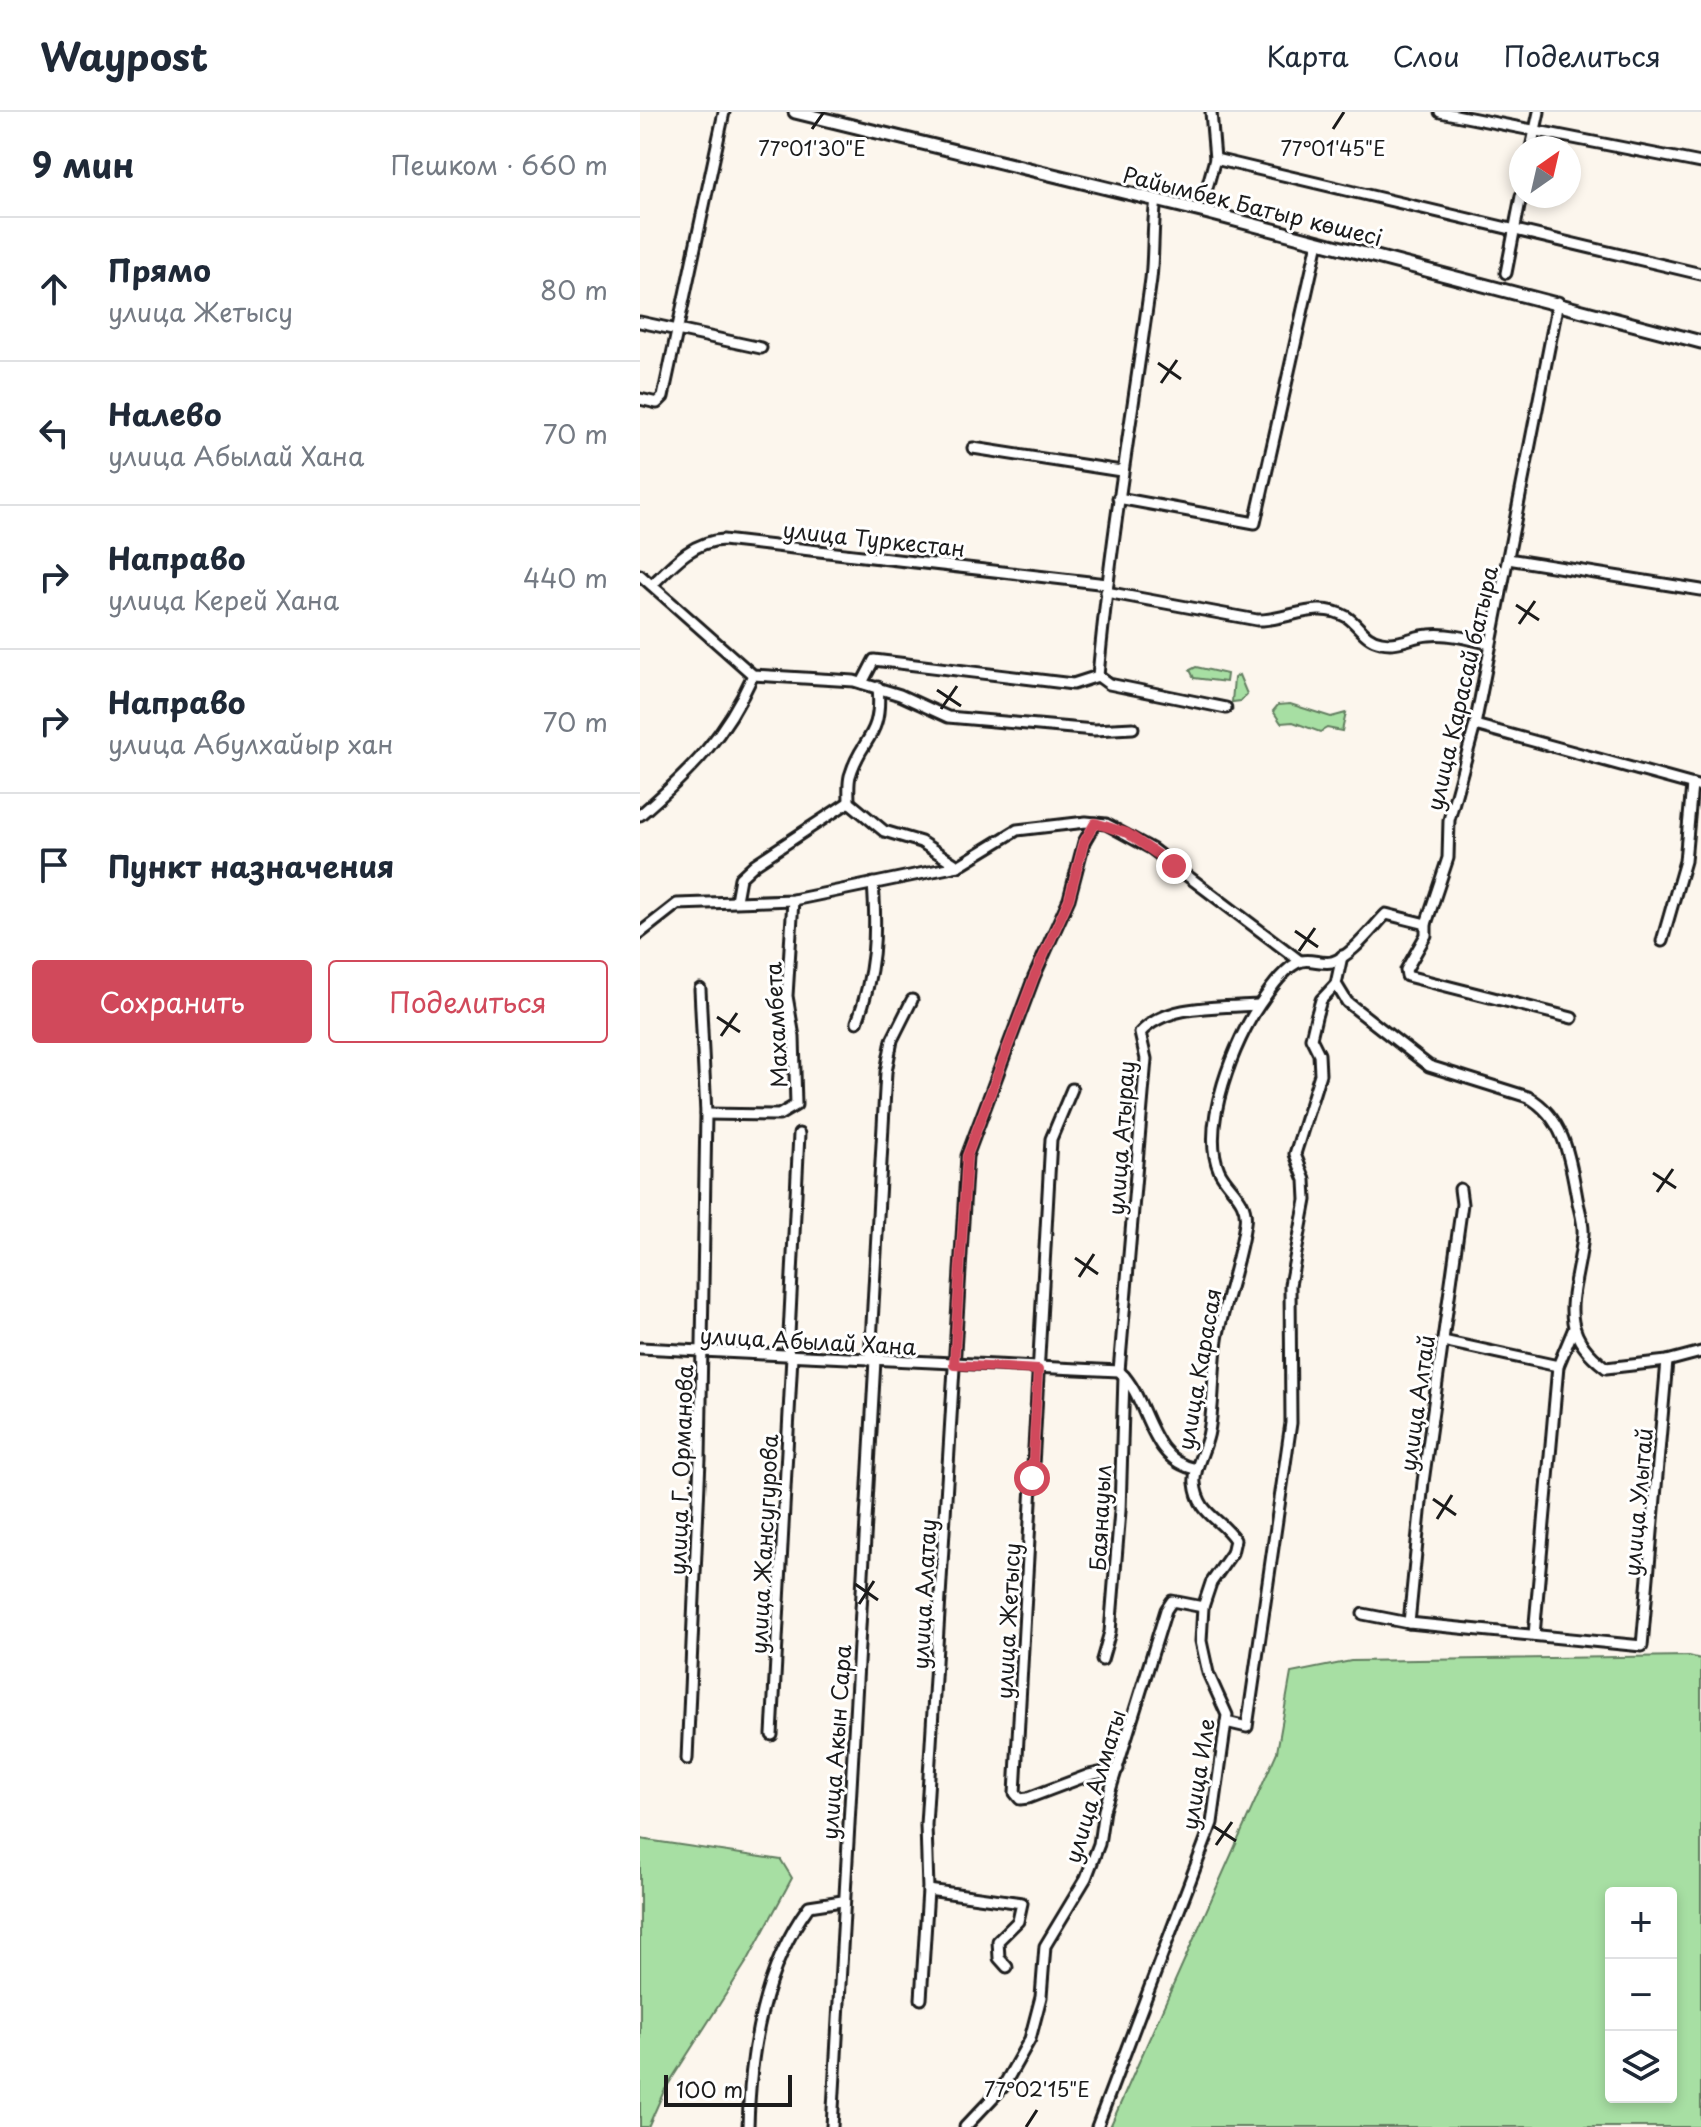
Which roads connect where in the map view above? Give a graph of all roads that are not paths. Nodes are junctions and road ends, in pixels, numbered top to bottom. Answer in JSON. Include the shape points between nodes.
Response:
{"nodes":[{"id":1,"x":724,"y":112,"type":"edge"},
{"id":2,"x":795,"y":112,"type":"edge"},
{"id":3,"x":1211,"y":112,"type":"edge"},
{"id":4,"x":1440,"y":112,"type":"edge"},
{"id":5,"x":1539,"y":112,"type":"edge"},
{"id":6,"x":1535,"y":130,"type":"junction"},
{"id":7,"x":1534,"y":136,"type":"edge"},
{"id":8,"x":1215,"y":159,"type":"junction"},
{"id":9,"x":1701,"y":163,"type":"edge"},
{"id":10,"x":1205,"y":195,"type":"dead end"},
{"id":11,"x":1156,"y":200,"type":"junction"},
{"id":12,"x":1518,"y":208,"type":"edge"},
{"id":13,"x":1514,"y":229,"type":"junction"},
{"id":14,"x":1318,"y":242,"type":"junction"},
{"id":15,"x":1506,"y":273,"type":"dead end"},
{"id":16,"x":1701,"y":274,"type":"edge"},
{"id":17,"x":1558,"y":302,"type":"junction"},
{"id":18,"x":640,"y":322,"type":"edge"},
{"id":19,"x":678,"y":329,"type":"junction"},
{"id":20,"x":1701,"y":342,"type":"edge"},
{"id":21,"x":761,"y":348,"type":"dead end"},
{"id":22,"x":640,"y":399,"type":"edge"},
{"id":23,"x":973,"y":448,"type":"dead end"},
{"id":24,"x":1121,"y":471,"type":"junction"},
{"id":25,"x":1118,"y":498,"type":"junction"},
{"id":26,"x":1508,"y":559,"type":"junction"},
{"id":27,"x":640,"y":575,"type":"edge"},
{"id":28,"x":652,"y":585,"type":"junction"},
{"id":29,"x":1107,"y":588,"type":"junction"},
{"id":30,"x":1701,"y":590,"type":"edge"},
{"id":31,"x":1490,"y":644,"type":"junction"},
{"id":32,"x":753,"y":675,"type":"junction"},
{"id":33,"x":1098,"y":676,"type":"junction"},
{"id":34,"x":862,"y":683,"type":"junction"},
{"id":35,"x":878,"y":687,"type":"junction"},
{"id":36,"x":1226,"y":708,"type":"dead end"},
{"id":37,"x":1475,"y":725,"type":"junction"},
{"id":38,"x":1133,"y":728,"type":"dead end"},
{"id":39,"x":1696,"y":786,"type":"edge"},
{"id":40,"x":849,"y":802,"type":"junction"},
{"id":41,"x":640,"y":815,"type":"edge"},
{"id":42,"x":1095,"y":823,"type":"junction"},
{"id":43,"x":958,"y":866,"type":"junction"},
{"id":44,"x":873,"y":883,"type":"junction"},
{"id":45,"x":736,"y":900,"type":"junction"},
{"id":46,"x":793,"y":900,"type":"junction"},
{"id":47,"x":1426,"y":924,"type":"junction"},
{"id":48,"x":640,"y":933,"type":"edge"},
{"id":49,"x":1662,"y":941,"type":"dead end"},
{"id":50,"x":1342,"y":956,"type":"junction"},
{"id":51,"x":1300,"y":961,"type":"junction"},
{"id":52,"x":1336,"y":984,"type":"junction"},
{"id":53,"x":700,"y":989,"type":"dead end"},
{"id":54,"x":912,"y":1000,"type":"dead end"},
{"id":55,"x":1258,"y":1005,"type":"junction"},
{"id":56,"x":1572,"y":1018,"type":"dead end"},
{"id":57,"x":857,"y":1022,"type":"dead end"},
{"id":58,"x":1072,"y":1089,"type":"dead end"},
{"id":59,"x":706,"y":1114,"type":"junction"},
{"id":60,"x":799,"y":1134,"type":"dead end"},
{"id":61,"x":1460,"y":1189,"type":"dead end"},
{"id":62,"x":1574,"y":1328,"type":"junction"},
{"id":63,"x":1443,"y":1341,"type":"junction"},
{"id":64,"x":640,"y":1348,"type":"edge"},
{"id":65,"x":1701,"y":1352,"type":"edge"},
{"id":66,"x":701,"y":1353,"type":"junction"},
{"id":67,"x":790,"y":1356,"type":"junction"},
{"id":68,"x":872,"y":1360,"type":"junction"},
{"id":69,"x":1667,"y":1361,"type":"junction"},
{"id":70,"x":954,"y":1365,"type":"junction"},
{"id":71,"x":1558,"y":1366,"type":"junction"},
{"id":72,"x":1038,"y":1370,"type":"junction"},
{"id":73,"x":1122,"y":1374,"type":"junction"},
{"id":74,"x":1196,"y":1469,"type":"junction"},
{"id":75,"x":1203,"y":1607,"type":"junction"},
{"id":76,"x":1363,"y":1614,"type":"dead end"},
{"id":77,"x":1409,"y":1623,"type":"junction"},
{"id":78,"x":1534,"y":1635,"type":"junction"},
{"id":79,"x":1102,"y":1660,"type":"dead end"},
{"id":80,"x":1226,"y":1722,"type":"junction"},
{"id":81,"x":772,"y":1735,"type":"dead end"},
{"id":82,"x":687,"y":1759,"type":"dead end"},
{"id":83,"x":1118,"y":1769,"type":"junction"},
{"id":84,"x":928,"y":1890,"type":"junction"},
{"id":85,"x":842,"y":1901,"type":"junction"},
{"id":86,"x":1007,"y":1967,"type":"dead end"},
{"id":87,"x":921,"y":1999,"type":"dead end"},
{"id":88,"x":748,"y":2127,"type":"edge"},
{"id":89,"x":832,"y":2127,"type":"edge"},
{"id":90,"x":965,"y":2127,"type":"edge"},
{"id":91,"x":1097,"y":2127,"type":"edge"}],
"edges":[{"from":1,"to":19,"type":"street"},
{"from":2,"to":11,"type":"main road","name":"Райымбек Батыр көшесі"},
{"from":3,"to":8,"type":"street"},
{"from":4,"to":6,"type":"street"},
{"from":5,"to":6,"type":"street"},
{"from":6,"to":7,"type":"street"},
{"from":6,"to":9,"type":"street"},
{"from":8,"to":10,"type":"street"},
{"from":8,"to":13,"type":"street"},
{"from":11,"to":14,"type":"main road","name":"Райымбек Батыр көшесі"},
{"from":11,"to":24,"type":"street","via":[[1152,275]]},
{"from":12,"to":13,"type":"street"},
{"from":13,"to":15,"type":"street"},
{"from":13,"to":16,"type":"street"},
{"from":14,"to":17,"type":"main road","name":"Райымбек Батыр көшесі"},
{"from":14,"to":25,"type":"street","via":[[1255,523]]},
{"from":17,"to":20,"type":"main road","name":"Райымбек Батыр көшесі"},
{"from":17,"to":26,"type":"street","name":"улица Карасай батыра"},
{"from":18,"to":19,"type":"street"},
{"from":19,"to":21,"type":"street"},
{"from":19,"to":22,"type":"street","via":[[663,397],[657,403]]},
{"from":23,"to":24,"type":"street"},
{"from":24,"to":25,"type":"street"},
{"from":25,"to":29,"type":"street"},
{"from":26,"to":30,"type":"street"},
{"from":26,"to":31,"type":"street","name":"улица Карасай батыра"},
{"from":27,"to":28,"type":"street"},
{"from":28,"to":29,"type":"street","name":"улица Туркестан","via":[[678,559],[702,544],[723,540]]},
{"from":28,"to":32,"type":"street"},
{"from":29,"to":31,"type":"street","name":"улица Туркестан","via":[[1257,620],[1275,620],[1308,608],[1347,618],[1378,642],[1401,644],[1427,635]]},
{"from":29,"to":33,"type":"street"},
{"from":31,"to":37,"type":"street","name":"улица Карасай батыра"},
{"from":32,"to":34,"type":"street"},
{"from":32,"to":41,"type":"street","via":[[712,748]]},
{"from":33,"to":34,"type":"street","via":[[1073,684],[874,660]]},
{"from":33,"to":36,"type":"street","via":[[1109,684]]},
{"from":34,"to":35,"type":"street"},
{"from":35,"to":38,"type":"street","via":[[948,717],[1094,730]]},
{"from":35,"to":40,"type":"street","via":[[880,711],[850,776]]},
{"from":37,"to":39,"type":"street"},
{"from":37,"to":47,"type":"street","name":"улица Карасай батыра","via":[[1449,820],[1448,858]]},
{"from":39,"to":49,"type":"street","via":[[1685,861]]},
{"from":40,"to":43,"type":"street","via":[[884,831],[921,842]]},
{"from":40,"to":45,"type":"street","via":[[755,864],[740,878]]},
{"from":42,"to":43,"type":"street","via":[[1017,830]]},
{"from":42,"to":51,"type":"street","via":[[1152,849]]},
{"from":42,"to":70,"type":"street","name":"улица Алатау","via":[[967,1156]]},
{"from":43,"to":44,"type":"street"},
{"from":44,"to":46,"type":"street"},
{"from":44,"to":57,"type":"street","via":[[876,959]]},
{"from":45,"to":46,"type":"street"},
{"from":45,"to":48,"type":"street","via":[[677,904]]},
{"from":46,"to":59,"type":"street","name":"Махамбета","via":[[787,996],[796,1105],[779,1115]]},
{"from":47,"to":50,"type":"street","via":[[1386,914]]},
{"from":47,"to":56,"type":"street","name":"улица Карасай батыра","via":[[1407,976]]},
{"from":50,"to":51,"type":"street","via":[[1331,962]]},
{"from":50,"to":52,"type":"street"},
{"from":51,"to":55,"type":"street"},
{"from":52,"to":62,"type":"street","via":[[1347,1002],[1429,1066],[1528,1097],[1559,1127],[1570,1156],[1583,1233],[1574,1280]]},
{"from":52,"to":80,"type":"street","via":[[1321,1000],[1316,1017],[1311,1038],[1320,1074],[1295,1154],[1306,1200],[1290,1285],[1291,1423],[1271,1572],[1247,1727]]},
{"from":53,"to":59,"type":"street","name":"улица Г. Орманова"},
{"from":54,"to":68,"type":"street","name":"улица Акын Сара","via":[[892,1040],[886,1072]]},
{"from":55,"to":73,"type":"street","name":"улица Атырау","via":[[1169,1014],[1151,1021],[1140,1033],[1146,1059]]},
{"from":55,"to":74,"type":"street","name":"улица Карасая","via":[[1226,1070],[1218,1108],[1219,1171],[1233,1187],[1246,1219],[1217,1338],[1205,1453]]},
{"from":58,"to":72,"type":"street","via":[[1051,1139]]},
{"from":59,"to":66,"type":"street","name":"улица Г. Орманова"},
{"from":60,"to":67,"type":"street","name":"улица Жансугурова"},
{"from":61,"to":63,"type":"street","name":"улица Алтай"},
{"from":62,"to":69,"type":"street","via":[[1579,1345],[1606,1368]]},
{"from":62,"to":71,"type":"street"},
{"from":63,"to":71,"type":"street"},
{"from":63,"to":77,"type":"street","name":"улица Алтай"},
{"from":64,"to":66,"type":"street","name":"улица Абылай Хана"},
{"from":65,"to":69,"type":"street"},
{"from":66,"to":67,"type":"street","name":"улица Абылай Хана"},
{"from":66,"to":82,"type":"street","name":"улица Г. Орманова"},
{"from":67,"to":68,"type":"street","name":"улица Абылай Хана"},
{"from":67,"to":81,"type":"street","name":"улица Жансугурова"},
{"from":68,"to":70,"type":"street","name":"улица Абылай Хана"},
{"from":68,"to":85,"type":"street","name":"улица Акын Сара","via":[[856,1725]]},
{"from":69,"to":78,"type":"street","name":"улица Улытай","via":[[1642,1646]]},
{"from":70,"to":72,"type":"street","name":"улица Абылай Хана"},
{"from":70,"to":84,"type":"street","name":"улица Алатау","via":[[926,1825]]},
{"from":71,"to":78,"type":"street"},
{"from":72,"to":73,"type":"street","name":"улица Абылай Хана"},
{"from":72,"to":83,"type":"street","name":"улица Жетысу","via":[[1015,1793],[1028,1798]]},
{"from":73,"to":74,"type":"street","via":[[1148,1429],[1182,1466]]},
{"from":73,"to":79,"type":"street","name":"Баянауыл","via":[[1119,1526],[1110,1632]]},
{"from":74,"to":75,"type":"street","name":"улица Иле","via":[[1201,1504],[1235,1540]]},
{"from":75,"to":80,"type":"street","name":"улица Иле","via":[[1201,1641]]},
{"from":75,"to":83,"type":"street","name":"улица Алматы","via":[[1172,1601],[1166,1610]]},
{"from":76,"to":77,"type":"street"},
{"from":77,"to":78,"type":"street"},
{"from":80,"to":91,"type":"street","name":"улица Иле","via":[[1212,1823]]},
{"from":83,"to":90,"type":"street","name":"улица Алматы","via":[[1086,1878],[1045,1946],[1041,1997],[1030,2039],[1003,2087]]},
{"from":84,"to":86,"type":"street","via":[[1022,1903],[1018,1921],[998,1941],[999,1958]]},
{"from":84,"to":87,"type":"street","name":"улица Алатау"},
{"from":85,"to":88,"type":"street","via":[[809,1906],[768,1985],[749,2081]]},
{"from":85,"to":89,"type":"street","name":"улица Акын Сара"}]}
